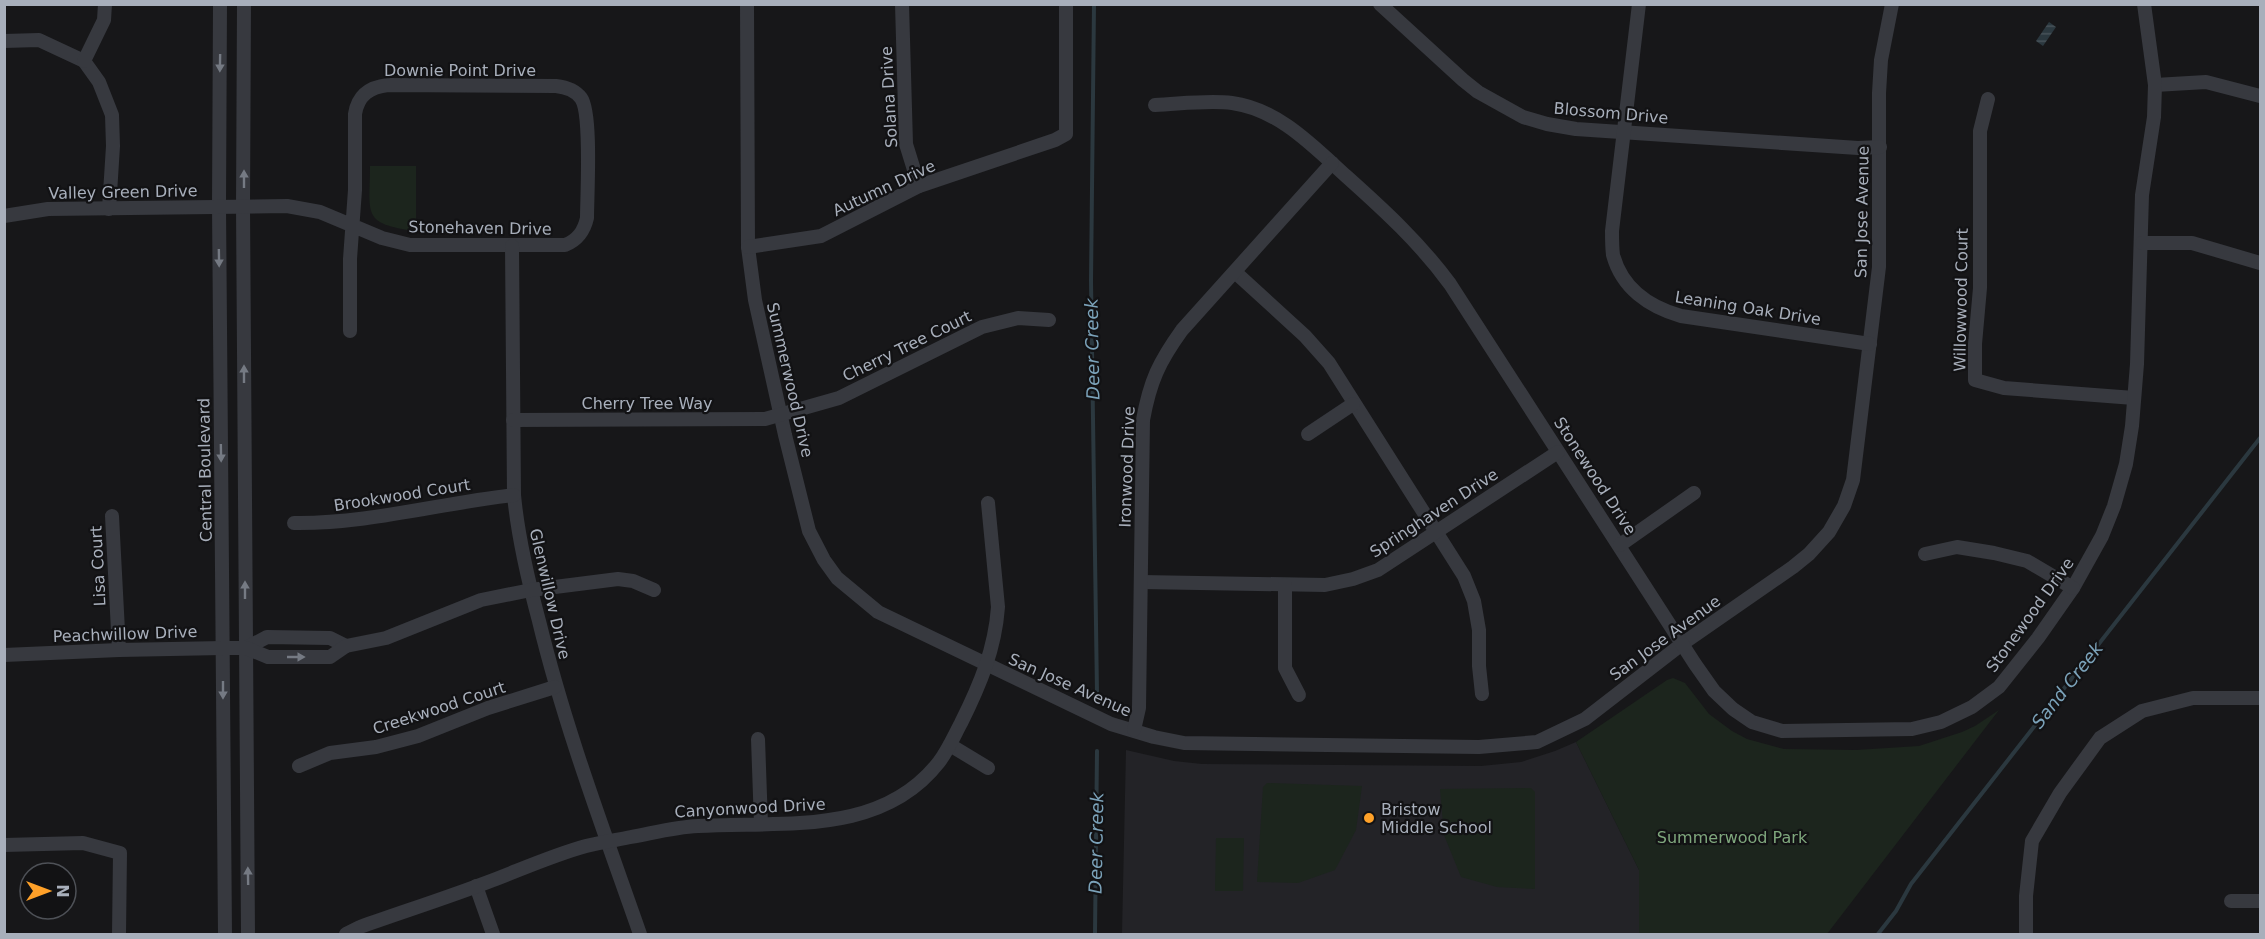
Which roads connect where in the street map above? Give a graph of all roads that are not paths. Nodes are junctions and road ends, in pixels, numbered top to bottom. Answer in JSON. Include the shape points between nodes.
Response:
{"nodes":[{"id":1,"x":105,"y":4,"type":"edge"},
{"id":2,"x":220,"y":4,"type":"edge"},
{"id":3,"x":244,"y":4,"type":"edge"},
{"id":4,"x":747,"y":4,"type":"edge"},
{"id":5,"x":902,"y":4,"type":"edge"},
{"id":6,"x":1066,"y":4,"type":"edge"},
{"id":7,"x":1380,"y":4,"type":"edge"},
{"id":8,"x":1639,"y":4,"type":"edge"},
{"id":9,"x":1892,"y":4,"type":"edge"},
{"id":10,"x":2144,"y":4,"type":"edge"},
{"id":11,"x":4,"y":41,"type":"edge"},
{"id":12,"x":84,"y":61,"type":"junction"},
{"id":13,"x":2155,"y":85,"type":"junction"},
{"id":14,"x":2260,"y":96,"type":"edge"},
{"id":15,"x":581,"y":98,"type":"joint"},
{"id":16,"x":1988,"y":99,"type":"dead end"},
{"id":17,"x":1155,"y":105,"type":"dead end"},
{"id":18,"x":1624,"y":132,"type":"junction"},
{"id":19,"x":1880,"y":147,"type":"junction"},
{"id":20,"x":1332,"y":163,"type":"junction"},
{"id":21,"x":919,"y":186,"type":"junction"},
{"id":22,"x":219,"y":206,"type":"junction"},
{"id":23,"x":243,"y":206,"type":"junction"},
{"id":24,"x":109,"y":209,"type":"junction"},
{"id":25,"x":4,"y":216,"type":"edge"},
{"id":26,"x":353,"y":225,"type":"junction"},
{"id":27,"x":2142,"y":243,"type":"junction"},
{"id":28,"x":512,"y":246,"type":"junction"},
{"id":29,"x":747,"y":247,"type":"junction"},
{"id":30,"x":2260,"y":263,"type":"edge"},
{"id":31,"x":1235,"y":272,"type":"junction"},
{"id":32,"x":1049,"y":320,"type":"dead end"},
{"id":33,"x":350,"y":331,"type":"dead end"},
{"id":34,"x":1870,"y":344,"type":"junction"},
{"id":35,"x":2134,"y":398,"type":"junction"},
{"id":36,"x":1353,"y":404,"type":"junction"},
{"id":37,"x":781,"y":415,"type":"junction"},
{"id":38,"x":513,"y":420,"type":"junction"},
{"id":39,"x":1308,"y":434,"type":"dead end"},
{"id":40,"x":1558,"y":452,"type":"junction"},
{"id":41,"x":1694,"y":493,"type":"dead end"},
{"id":42,"x":514,"y":495,"type":"junction"},
{"id":43,"x":988,"y":503,"type":"dead end"},
{"id":44,"x":112,"y":516,"type":"dead end"},
{"id":45,"x":294,"y":523,"type":"dead end"},
{"id":46,"x":1436,"y":530,"type":"junction"},
{"id":47,"x":1620,"y":545,"type":"junction"},
{"id":48,"x":1925,"y":554,"type":"dead end"},
{"id":49,"x":1141,"y":582,"type":"junction"},
{"id":50,"x":1285,"y":585,"type":"junction"},
{"id":51,"x":2073,"y":588,"type":"junction"},
{"id":52,"x":531,"y":590,"type":"junction"},
{"id":53,"x":654,"y":590,"type":"dead end"},
{"id":54,"x":1682,"y":644,"type":"junction"},
{"id":55,"x":346,"y":646,"type":"junction"},
{"id":56,"x":223,"y":648,"type":"junction"},
{"id":57,"x":246,"y":648,"type":"junction"},
{"id":58,"x":119,"y":650,"type":"junction"},
{"id":59,"x":4,"y":655,"type":"edge"},
{"id":60,"x":987,"y":666,"type":"junction"},
{"id":61,"x":555,"y":687,"type":"junction"},
{"id":62,"x":1482,"y":694,"type":"dead end"},
{"id":63,"x":1299,"y":695,"type":"dead end"},
{"id":64,"x":2260,"y":698,"type":"edge"},
{"id":65,"x":1134,"y":730,"type":"junction"},
{"id":66,"x":758,"y":739,"type":"dead end"},
{"id":67,"x":950,"y":745,"type":"junction"},
{"id":68,"x":299,"y":766,"type":"dead end"},
{"id":69,"x":988,"y":768,"type":"dead end"},
{"id":70,"x":761,"y":824,"type":"junction"},
{"id":71,"x":608,"y":842,"type":"junction"},
{"id":72,"x":4,"y":845,"type":"edge"},
{"id":73,"x":476,"y":886,"type":"junction"},
{"id":74,"x":2231,"y":901,"type":"dead end"},
{"id":75,"x":2260,"y":901,"type":"edge"},
{"id":76,"x":119,"y":934,"type":"edge"},
{"id":77,"x":225,"y":934,"type":"edge"},
{"id":78,"x":248,"y":934,"type":"edge"},
{"id":79,"x":346,"y":934,"type":"edge"},
{"id":80,"x":493,"y":934,"type":"edge"},
{"id":81,"x":640,"y":934,"type":"edge"},
{"id":82,"x":2026,"y":934,"type":"edge"}],
"edges":[{"from":1,"to":12,"type":"street","via":[[104,20]]},
{"from":2,"to":22,"type":"street","name":"Central Boulevard","one_way":true},
{"from":23,"to":3,"type":"street","one_way":true},
{"from":4,"to":29,"type":"street","name":"Summerwood Drive"},
{"from":5,"to":21,"type":"street","name":"Solana Drive","via":[[906,144]]},
{"from":6,"to":21,"type":"street","name":"Autumn Drive","via":[[1066,134]]},
{"from":7,"to":18,"type":"street","name":"Blossom Drive","via":[[1478,92],[1523,117],[1547,124]]},
{"from":8,"to":18,"type":"street","name":"Leaning Oak Drive"},
{"from":9,"to":19,"type":"street","name":"San Jose Avenue","via":[[1881,60]]},
{"from":10,"to":13,"type":"street","name":"Stonewood Drive"},
{"from":11,"to":12,"type":"street","via":[[39,40]]},
{"from":12,"to":24,"type":"street","via":[[99,82],[112,115]]},
{"from":13,"to":14,"type":"street","via":[[2206,82]]},
{"from":13,"to":27,"type":"street","name":"Stonewood Drive","via":[[2142,195]]},
{"from":15,"to":26,"type":"street","name":"Downie Point Drive","via":[[572,90],[556,86],[373,88],[360,98],[355,114]]},
{"from":15,"to":28,"type":"street","name":"Stonehaven Drive","via":[[586,124],[585,228],[565,245]]},
{"from":16,"to":35,"type":"street","name":"Willowwood Court","via":[[1980,131],[1980,288],[1975,380],[2004,388]]},
{"from":17,"to":20,"type":"street","name":"Stonewood Drive","via":[[1233,104],[1261,111],[1287,125]]},
{"from":18,"to":19,"type":"street","name":"Blossom Drive"},
{"from":18,"to":34,"type":"street","name":"Leaning Oak Drive","via":[[1612,231],[1613,254],[1623,277],[1639,297],[1681,316]]},
{"from":19,"to":34,"type":"street","name":"San Jose Avenue","via":[[1879,267]]},
{"from":20,"to":31,"type":"street","name":"Ironwood Drive"},
{"from":20,"to":40,"type":"street","name":"Stonewood Drive","via":[[1400,224],[1428,255]]},
{"from":21,"to":29,"type":"street","name":"Autumn Drive","via":[[821,236]]},
{"from":22,"to":23,"type":"street","name":"Valley Green Drive"},
{"from":22,"to":24,"type":"street","name":"Valley Green Drive"},
{"from":22,"to":56,"type":"street","name":"Central Boulevard","one_way":true},
{"from":23,"to":26,"type":"street","name":"Stonehaven Drive","via":[[304,208]]},
{"from":57,"to":23,"type":"street","one_way":true},
{"from":24,"to":25,"type":"street","name":"Valley Green Drive","via":[[48,209]]},
{"from":26,"to":28,"type":"street","name":"Stonehaven Drive","via":[[410,245]]},
{"from":26,"to":33,"type":"street","name":"Downie Point Drive"},
{"from":27,"to":30,"type":"street","via":[[2192,243]]},
{"from":27,"to":35,"type":"street","name":"Stonewood Drive"},
{"from":28,"to":38,"type":"street","name":"Glenwillow Drive"},
{"from":29,"to":37,"type":"street","name":"Summerwood Drive"},
{"from":31,"to":36,"type":"street","via":[[1305,336],[1329,363]]},
{"from":31,"to":49,"type":"street","name":"Ironwood Drive","via":[[1162,357],[1148,390],[1143,420]]},
{"from":32,"to":37,"type":"street","name":"Cherry Tree Court","via":[[1018,318],[982,327],[840,398]]},
{"from":34,"to":54,"type":"street","name":"San Jose Avenue","via":[[1853,480],[1829,532],[1793,567]]},
{"from":35,"to":51,"type":"street","name":"Stonewood Drive","via":[[2126,464],[2114,506]]},
{"from":36,"to":39,"type":"street"},
{"from":36,"to":46,"type":"street"},
{"from":37,"to":38,"type":"street","name":"Cherry Tree Way","via":[[765,419]]},
{"from":37,"to":60,"type":"street","name":"Summerwood Drive","via":[[809,531],[837,578],[878,612]]},
{"from":38,"to":42,"type":"street","name":"Glenwillow Drive"},
{"from":40,"to":46,"type":"street","name":"Springhaven Drive"},
{"from":40,"to":47,"type":"street","name":"Stonewood Drive"},
{"from":41,"to":47,"type":"street"},
{"from":42,"to":45,"type":"street","name":"Brookwood Court","via":[[325,524]]},
{"from":42,"to":52,"type":"street","name":"Glenwillow Drive"},
{"from":43,"to":60,"type":"street","name":"Canyonwood Drive","via":[[998,607]]},
{"from":44,"to":58,"type":"street","name":"Lisa Court"},
{"from":46,"to":50,"type":"street","name":"Springhaven Drive","via":[[1377,570],[1353,579],[1325,585]]},
{"from":46,"to":62,"type":"street","via":[[1474,601]]},
{"from":47,"to":54,"type":"street","name":"Stonewood Drive"},
{"from":48,"to":51,"type":"street","via":[[1957,547],[1994,553],[2027,561]]},
{"from":49,"to":50,"type":"street","name":"Springhaven Drive"},
{"from":49,"to":65,"type":"street","name":"Ironwood Drive","via":[[1139,708]]},
{"from":50,"to":63,"type":"street","via":[[1285,668]]},
{"from":51,"to":54,"type":"street","name":"Stonewood Drive","via":[[1999,687],[1972,707],[1941,722],[1912,729],[1782,731],[1752,722],[1714,692]]},
{"from":52,"to":53,"type":"street","name":"Peachwillow Drive","via":[[618,579]]},
{"from":52,"to":55,"type":"street","name":"Peachwillow Drive","via":[[481,600],[386,638]]},
{"from":52,"to":61,"type":"street","name":"Glenwillow Drive"},
{"from":54,"to":65,"type":"street","name":"San Jose Avenue","via":[[1585,719],[1537,742],[1457,747],[1184,743]]},
{"from":55,"to":57,"type":"street","name":"Peachwillow Drive","via":[[330,638],[267,637]]},
{"from":57,"to":55,"type":"street","name":"Peachwillow Drive","one_way":true,"via":[[268,657],[330,657]]},
{"from":56,"to":57,"type":"street","name":"Peachwillow Drive"},
{"from":56,"to":58,"type":"street","name":"Peachwillow Drive"},
{"from":56,"to":77,"type":"street","name":"Central Boulevard","one_way":true},
{"from":78,"to":57,"type":"street","one_way":true},
{"from":58,"to":59,"type":"street","name":"Peachwillow Drive"},
{"from":60,"to":65,"type":"street","name":"San Jose Avenue","via":[[1111,724]]},
{"from":60,"to":67,"type":"street","name":"Canyonwood Drive"},
{"from":61,"to":68,"type":"street","name":"Creekwood Court","via":[[418,736],[330,753]]},
{"from":61,"to":71,"type":"street","name":"Glenwillow Drive"},
{"from":64,"to":82,"type":"street","via":[[2193,698],[2142,711],[2100,738],[2060,793],[2032,841]]},
{"from":66,"to":70,"type":"street"},
{"from":67,"to":69,"type":"street"},
{"from":67,"to":70,"type":"street","name":"Canyonwood Drive","via":[[917,784],[876,809],[844,819]]},
{"from":70,"to":71,"type":"street","name":"Canyonwood Drive","via":[[696,826]]},
{"from":71,"to":73,"type":"street","name":"Canyonwood Drive","via":[[586,846]]},
{"from":71,"to":81,"type":"street","name":"Glenwillow Drive"},
{"from":72,"to":76,"type":"street","via":[[83,843],[120,853]]},
{"from":73,"to":79,"type":"street","name":"Canyonwood Drive"},
{"from":73,"to":80,"type":"street"},
{"from":74,"to":75,"type":"street"}]}
